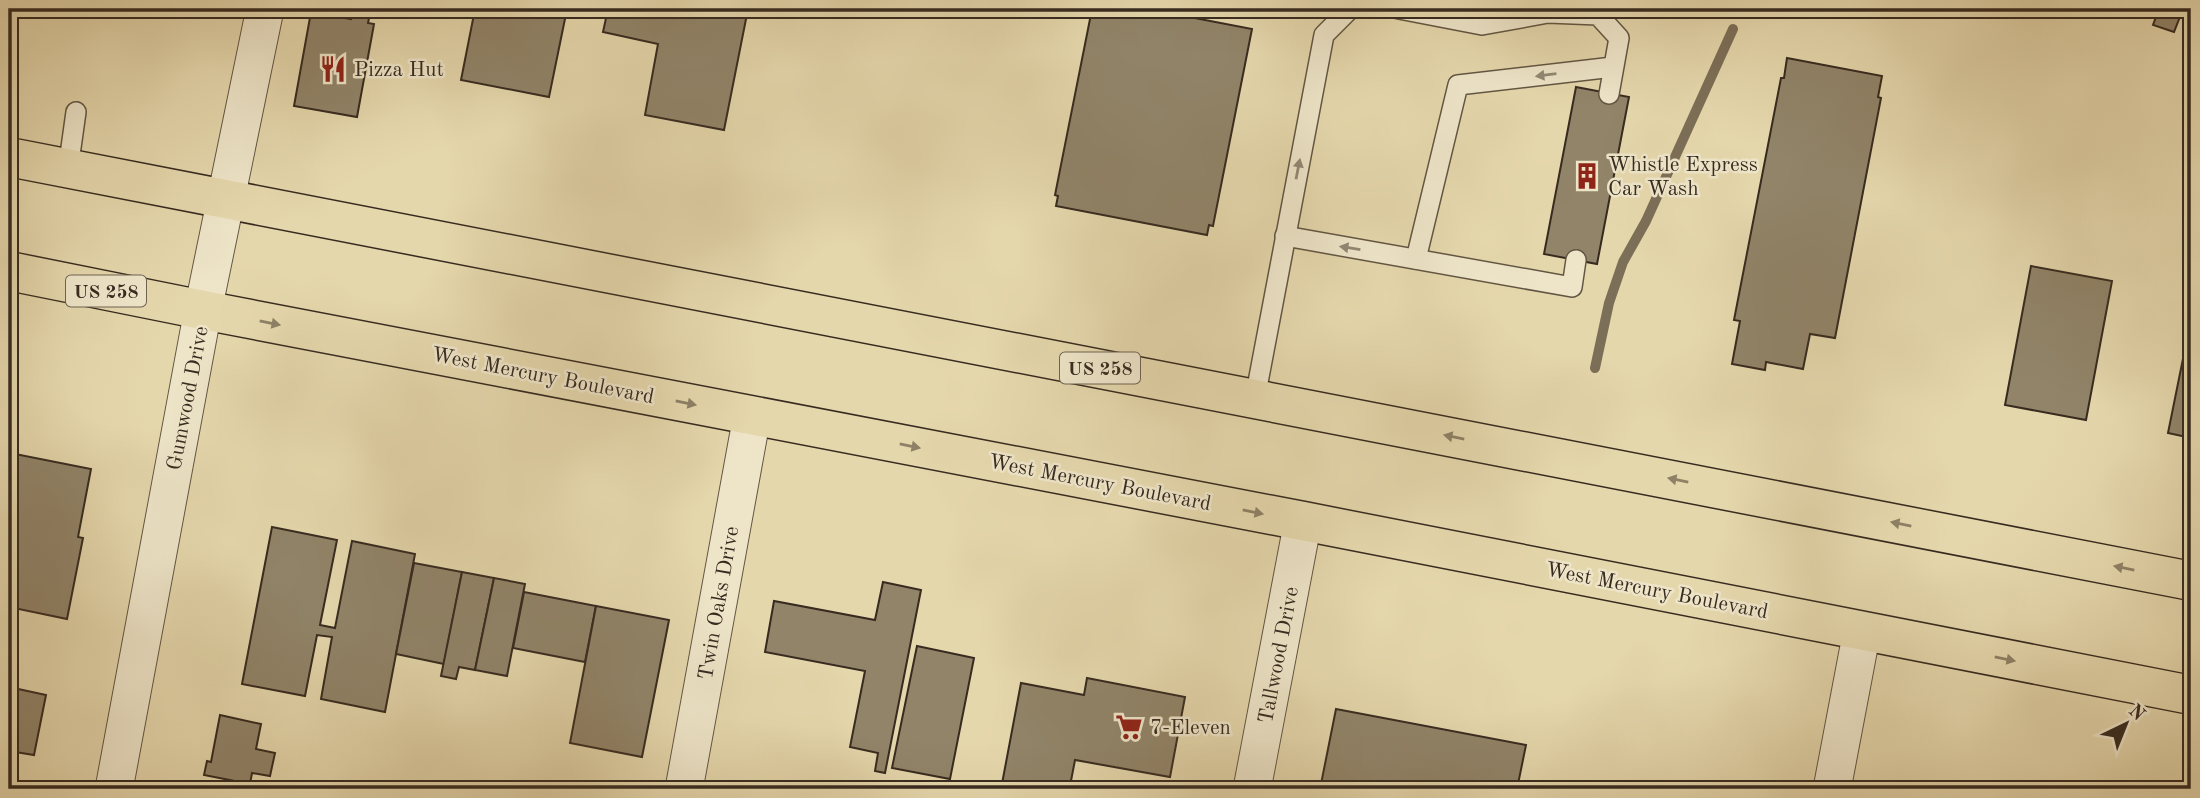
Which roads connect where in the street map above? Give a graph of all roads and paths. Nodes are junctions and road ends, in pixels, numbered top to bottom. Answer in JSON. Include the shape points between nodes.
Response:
{"nodes":[{"id":1,"x":265,"y":9,"type":"edge"},
{"id":2,"x":1350,"y":9,"type":"edge"},
{"id":3,"x":1399,"y":9,"type":"edge"},
{"id":4,"x":1614,"y":67,"type":"junction"},
{"id":5,"x":1609,"y":94,"type":"dead end"},
{"id":6,"x":76,"y":112,"type":"dead end"},
{"id":7,"x":9,"y":157,"type":"edge"},
{"id":8,"x":68,"y":169,"type":"junction"},
{"id":9,"x":227,"y":200,"type":"junction"},
{"id":10,"x":1285,"y":236,"type":"junction"},
{"id":11,"x":1416,"y":258,"type":"junction"},
{"id":12,"x":1576,"y":260,"type":"dead end"},
{"id":13,"x":9,"y":271,"type":"edge"},
{"id":14,"x":203,"y":310,"type":"junction"},
{"id":15,"x":1255,"y":398,"type":"junction"},
{"id":16,"x":752,"y":416,"type":"junction"},
{"id":17,"x":1303,"y":521,"type":"junction"},
{"id":18,"x":2191,"y":581,"type":"edge"},
{"id":19,"x":1862,"y":631,"type":"junction"},
{"id":20,"x":2191,"y":695,"type":"edge"},
{"id":21,"x":114,"y":789,"type":"edge"},
{"id":22,"x":684,"y":789,"type":"edge"},
{"id":23,"x":1252,"y":789,"type":"edge"},
{"id":24,"x":1832,"y":789,"type":"edge"}],
"edges":[{"from":1,"to":9,"type":"street","name":"Gumwood Drive"},
{"from":10,"to":2,"type":"lane","one_way":true,"via":[[1324,35]]},
{"from":3,"to":4,"type":"lane","via":[[1482,25],[1548,13],[1598,15],[1619,38]]},
{"from":4,"to":5,"type":"lane"},
{"from":4,"to":11,"type":"lane","one_way":true,"via":[[1458,85]]},
{"from":6,"to":8,"type":"lane"},
{"from":7,"to":8,"type":"highway","number":"US 258"},
{"from":8,"to":9,"type":"highway","number":"US 258"},
{"from":9,"to":14,"type":"street","name":"Gumwood Drive"},
{"from":9,"to":15,"type":"highway","number":"US 258"},
{"from":11,"to":10,"type":"lane","one_way":true},
{"from":10,"to":15,"type":"lane"},
{"from":11,"to":12,"type":"lane","via":[[1572,287]]},
{"from":13,"to":14,"type":"highway","name":"West Mercury Boulevard","number":"US 258"},
{"from":14,"to":16,"type":"highway","name":"West Mercury Boulevard","number":"US 258","one_way":true},
{"from":14,"to":21,"type":"street","name":"Gumwood Drive"},
{"from":18,"to":15,"type":"highway","number":"US 258","one_way":true},
{"from":16,"to":17,"type":"highway","name":"West Mercury Boulevard","number":"US 258","one_way":true},
{"from":16,"to":22,"type":"street","name":"Twin Oaks Drive"},
{"from":17,"to":19,"type":"highway","name":"West Mercury Boulevard","number":"US 258"},
{"from":17,"to":23,"type":"street","name":"Tallwood Drive"},
{"from":19,"to":20,"type":"highway","name":"West Mercury Boulevard","number":"US 258","one_way":true},
{"from":19,"to":24,"type":"street"}]}
